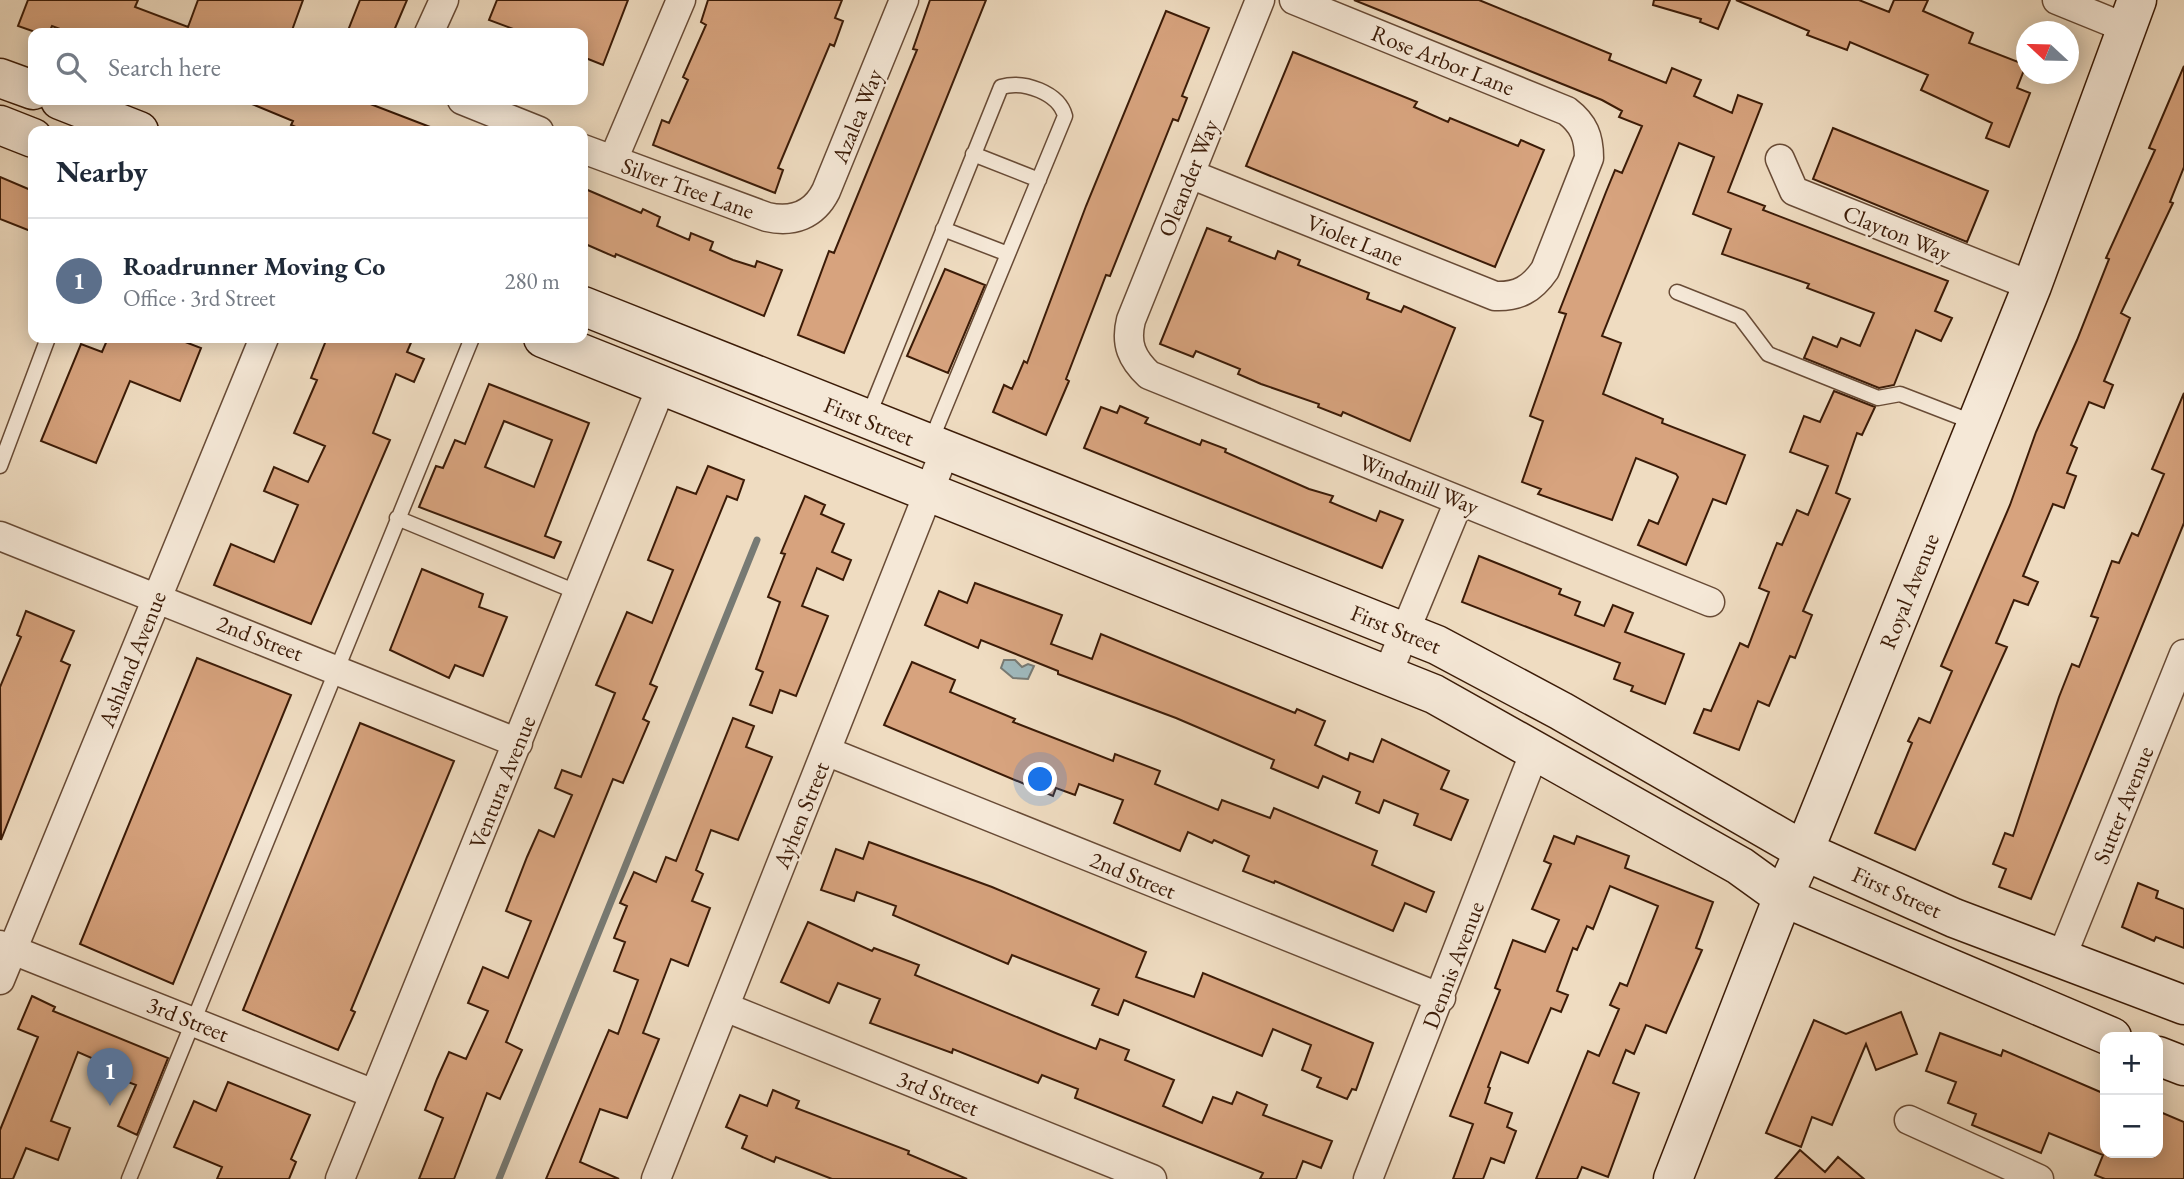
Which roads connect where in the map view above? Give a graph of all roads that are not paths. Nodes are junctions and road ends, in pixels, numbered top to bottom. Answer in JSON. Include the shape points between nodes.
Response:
{"nodes":[{"id":1,"x":444,"y":0,"type":"edge"},
{"id":2,"x":681,"y":0,"type":"edge"},
{"id":3,"x":904,"y":0,"type":"edge"},
{"id":4,"x":1260,"y":0,"type":"edge"},
{"id":5,"x":1294,"y":0,"type":"edge"},
{"id":6,"x":2057,"y":0,"type":"edge"},
{"id":7,"x":2131,"y":14,"type":"edge"},
{"id":8,"x":431,"y":28,"type":"edge"},
{"id":9,"x":0,"y":78,"type":"edge"},
{"id":10,"x":28,"y":88,"type":"edge"},
{"id":11,"x":73,"y":105,"type":"edge"},
{"id":12,"x":471,"y":105,"type":"edge"},
{"id":13,"x":0,"y":125,"type":"edge"},
{"id":14,"x":126,"y":126,"type":"edge"},
{"id":15,"x":508,"y":126,"type":"edge"},
{"id":16,"x":28,"y":136,"type":"edge"},
{"id":17,"x":588,"y":151,"type":"edge"},
{"id":18,"x":973,"y":154,"type":"junction"},
{"id":19,"x":1780,"y":159,"type":"dead end"},
{"id":20,"x":613,"y":160,"type":"junction"},
{"id":21,"x":1190,"y":174,"type":"junction"},
{"id":22,"x":1039,"y":180,"type":"junction"},
{"id":23,"x":795,"y":219,"type":"joint"},
{"id":24,"x":943,"y":229,"type":"junction"},
{"id":25,"x":1009,"y":254,"type":"junction"},
{"id":26,"x":2032,"y":286,"type":"junction"},
{"id":27,"x":1677,"y":292,"type":"dead end"},
{"id":28,"x":1522,"y":293,"type":"joint"},
{"id":29,"x":588,"y":308,"type":"edge"},
{"id":30,"x":46,"y":343,"type":"edge"},
{"id":31,"x":262,"y":343,"type":"edge"},
{"id":32,"x":470,"y":343,"type":"edge"},
{"id":33,"x":556,"y":343,"type":"edge"},
{"id":34,"x":1133,"y":358,"type":"joint"},
{"id":35,"x":662,"y":385,"type":"junction"},
{"id":36,"x":867,"y":420,"type":"junction"},
{"id":37,"x":1976,"y":423,"type":"junction"},
{"id":38,"x":938,"y":448,"type":"junction"},
{"id":39,"x":0,"y":466,"type":"edge"},
{"id":40,"x":930,"y":491,"type":"junction"},
{"id":41,"x":1459,"y":501,"type":"junction"},
{"id":42,"x":397,"y":518,"type":"junction"},
{"id":43,"x":0,"y":536,"type":"edge"},
{"id":44,"x":579,"y":593,"type":"junction"},
{"id":45,"x":156,"y":598,"type":"junction"},
{"id":46,"x":1710,"y":601,"type":"dead end"},
{"id":47,"x":1405,"y":631,"type":"junction"},
{"id":48,"x":2184,"y":654,"type":"edge"},
{"id":49,"x":335,"y":667,"type":"junction"},
{"id":50,"x":1387,"y":675,"type":"junction"},
{"id":51,"x":2173,"y":709,"type":"edge"},
{"id":52,"x":518,"y":743,"type":"junction"},
{"id":53,"x":826,"y":751,"type":"junction"},
{"id":54,"x":1535,"y":751,"type":"junction"},
{"id":55,"x":1804,"y":851,"type":"junction"},
{"id":56,"x":1783,"y":897,"type":"junction"},
{"id":57,"x":6,"y":948,"type":"edge"},
{"id":58,"x":2062,"y":956,"type":"junction"},
{"id":59,"x":0,"y":980,"type":"edge"},
{"id":60,"x":1441,"y":998,"type":"junction"},
{"id":61,"x":2184,"y":1005,"type":"edge"},
{"id":62,"x":724,"y":1007,"type":"junction"},
{"id":63,"x":193,"y":1020,"type":"junction"},
{"id":64,"x":2100,"y":1032,"type":"edge"},
{"id":65,"x":2163,"y":1058,"type":"edge"},
{"id":66,"x":2184,"y":1066,"type":"edge"},
{"id":67,"x":374,"y":1094,"type":"junction"},
{"id":68,"x":1909,"y":1120,"type":"dead end"},
{"id":69,"x":129,"y":1179,"type":"edge"},
{"id":70,"x":340,"y":1179,"type":"edge"},
{"id":71,"x":656,"y":1179,"type":"edge"},
{"id":72,"x":1152,"y":1179,"type":"edge"},
{"id":73,"x":1368,"y":1179,"type":"edge"},
{"id":74,"x":1673,"y":1179,"type":"edge"},
{"id":75,"x":2039,"y":1179,"type":"edge"}],
"edges":[{"from":1,"to":8,"type":"street"},
{"from":2,"to":20,"type":"street"},
{"from":3,"to":23,"type":"street","name":"Azalea Way","via":[[826,191],[810,212]]},
{"from":4,"to":21,"type":"street","name":"Oleander Way"},
{"from":5,"to":28,"type":"street","name":"Rose Arbor Lane","via":[[1567,111],[1586,131],[1589,158],[1545,270]]},
{"from":6,"to":7,"type":"street"},
{"from":7,"to":26,"type":"main road","name":"Royal Avenue"},
{"from":9,"to":10,"type":"main road"},
{"from":11,"to":14,"type":"main road"},
{"from":12,"to":15,"type":"street"},
{"from":13,"to":16,"type":"main road"},
{"from":17,"to":20,"type":"street","name":"Silver Tree Lane"},
{"from":18,"to":22,"type":"lane"},
{"from":18,"to":22,"type":"lane","via":[[1002,87],[1012,84],[1053,96],[1065,116]]},
{"from":18,"to":24,"type":"lane"},
{"from":19,"to":26,"type":"street","name":"Clayton Way","via":[[1794,191]]},
{"from":20,"to":23,"type":"street","name":"Silver Tree Lane","via":[[767,217]]},
{"from":21,"to":28,"type":"street","name":"Violet Lane","via":[[1494,296]]},
{"from":21,"to":34,"type":"street","name":"Oleander Way","via":[[1131,320]]},
{"from":22,"to":25,"type":"lane"},
{"from":24,"to":25,"type":"lane"},
{"from":24,"to":36,"type":"lane"},
{"from":25,"to":38,"type":"lane"},
{"from":26,"to":37,"type":"main road","name":"Royal Avenue"},
{"from":27,"to":37,"type":"lane","via":[[1740,317],[1768,354],[1878,398],[1900,394]]},
{"from":29,"to":36,"type":"main road","name":"First Street"},
{"from":30,"to":39,"type":"lane"},
{"from":31,"to":45,"type":"street","name":"Ashland Avenue"},
{"from":32,"to":42,"type":"lane"},
{"from":33,"to":35,"type":"main road","name":"First Street"},
{"from":34,"to":41,"type":"street","name":"Windmill Way","via":[[1149,375]]},
{"from":35,"to":40,"type":"main road","name":"First Street"},
{"from":35,"to":44,"type":"street","name":"Ventura Avenue"},
{"from":36,"to":38,"type":"main road","name":"First Street"},
{"from":37,"to":55,"type":"main road","name":"Royal Avenue"},
{"from":38,"to":40,"type":"street","name":"Ayhen Street"},
{"from":38,"to":47,"type":"main road","name":"First Street"},
{"from":40,"to":50,"type":"main road","name":"First Street"},
{"from":40,"to":53,"type":"street","name":"Ayhen Street"},
{"from":41,"to":46,"type":"street","name":"Windmill Way"},
{"from":41,"to":47,"type":"street"},
{"from":42,"to":44,"type":"lane"},
{"from":42,"to":49,"type":"lane"},
{"from":43,"to":45,"type":"street","name":"2nd Street"},
{"from":44,"to":52,"type":"street","name":"Ventura Avenue"},
{"from":45,"to":49,"type":"street","name":"2nd Street"},
{"from":45,"to":57,"type":"street","name":"Ashland Avenue"},
{"from":47,"to":50,"type":"street"},
{"from":47,"to":55,"type":"main road","name":"First Street","via":[[1489,671]]},
{"from":48,"to":51,"type":"street","name":"Sutter Avenue"},
{"from":49,"to":52,"type":"street","name":"2nd Street"},
{"from":49,"to":63,"type":"lane"},
{"from":50,"to":54,"type":"main road","name":"First Street","via":[[1469,712]]},
{"from":51,"to":58,"type":"street","name":"Sutter Avenue"},
{"from":52,"to":67,"type":"street","name":"Ventura Avenue"},
{"from":53,"to":60,"type":"street","name":"2nd Street"},
{"from":53,"to":62,"type":"street","name":"Ayhen Street"},
{"from":54,"to":56,"type":"main road","name":"First Street","via":[[1740,866]]},
{"from":54,"to":60,"type":"street","name":"Dennis Avenue"},
{"from":55,"to":56,"type":"main road","name":"Royal Avenue"},
{"from":55,"to":58,"type":"main road","name":"First Street","via":[[1954,918]]},
{"from":56,"to":64,"type":"main road","name":"First Street"},
{"from":56,"to":74,"type":"main road","name":"Royal Avenue"},
{"from":57,"to":59,"type":"street","name":"Ashland Avenue"},
{"from":57,"to":63,"type":"street","name":"3rd Street"},
{"from":58,"to":61,"type":"main road","name":"First Street"},
{"from":60,"to":73,"type":"street","name":"Dennis Avenue"},
{"from":62,"to":71,"type":"street","name":"Ayhen Street"},
{"from":62,"to":72,"type":"street","name":"3rd Street"},
{"from":63,"to":67,"type":"street","name":"3rd Street"},
{"from":63,"to":69,"type":"lane"},
{"from":65,"to":66,"type":"main road"},
{"from":67,"to":70,"type":"street","name":"Ventura Avenue"},
{"from":68,"to":75,"type":"street"}]}
